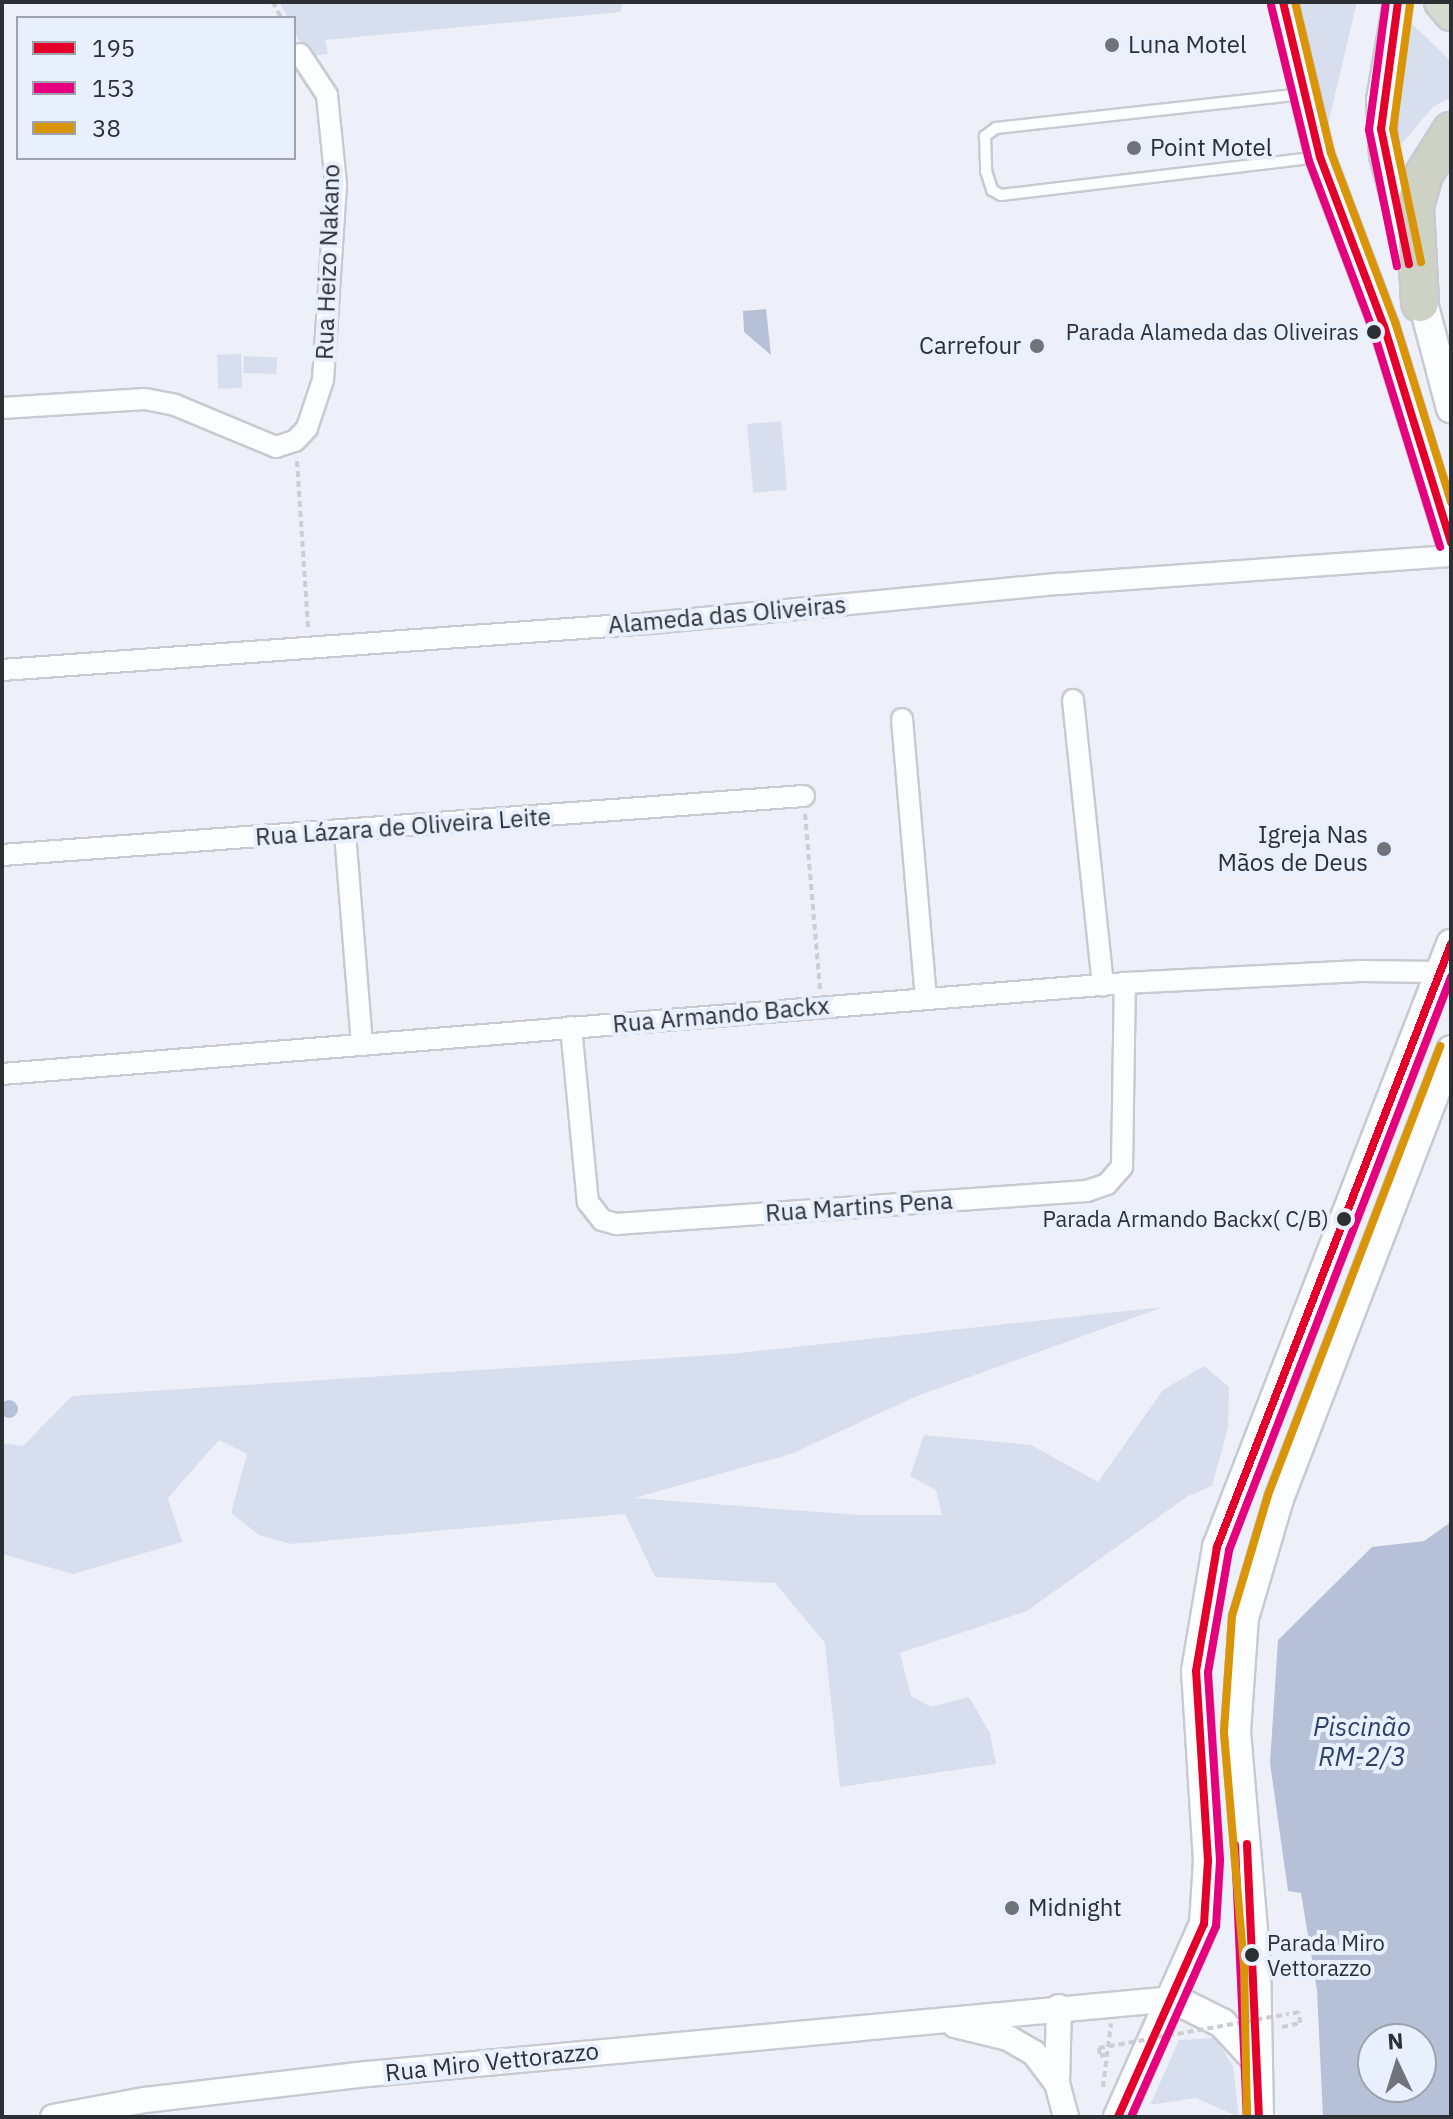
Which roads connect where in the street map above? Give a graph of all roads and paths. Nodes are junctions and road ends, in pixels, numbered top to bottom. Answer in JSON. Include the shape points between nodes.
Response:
{"nodes":[{"id":1,"x":1283,"y":2,"type":"edge"},
{"id":2,"x":1398,"y":2,"type":"edge"},
{"id":3,"x":1441,"y":2,"type":"edge"},
{"id":4,"x":1451,"y":14,"type":"edge"},
{"id":5,"x":300,"y":54,"type":"dead end"},
{"id":6,"x":1305,"y":94,"type":"junction"},
{"id":7,"x":1451,"y":131,"type":"edge"},
{"id":8,"x":1320,"y":157,"type":"junction"},
{"id":9,"x":1420,"y":303,"type":"junction"},
{"id":10,"x":2,"y":408,"type":"edge"},
{"id":11,"x":1451,"y":408,"type":"edge"},
{"id":12,"x":301,"y":435,"type":"junction"},
{"id":13,"x":1451,"y":543,"type":"edge"},
{"id":14,"x":1451,"y":556,"type":"edge"},
{"id":15,"x":309,"y":646,"type":"junction"},
{"id":16,"x":2,"y":670,"type":"edge"},
{"id":17,"x":1073,"y":700,"type":"dead end"},
{"id":18,"x":902,"y":719,"type":"dead end"},
{"id":19,"x":804,"y":796,"type":"joint"},
{"id":20,"x":345,"y":833,"type":"junction"},
{"id":21,"x":2,"y":855,"type":"edge"},
{"id":22,"x":1451,"y":944,"type":"edge"},
{"id":23,"x":1441,"y":972,"type":"junction"},
{"id":24,"x":1125,"y":983,"type":"junction"},
{"id":25,"x":1103,"y":985,"type":"junction"},
{"id":26,"x":926,"y":999,"type":"junction"},
{"id":27,"x":821,"y":1006,"type":"junction"},
{"id":28,"x":571,"y":1027,"type":"junction"},
{"id":29,"x":362,"y":1044,"type":"junction"},
{"id":30,"x":1451,"y":1050,"type":"edge"},
{"id":31,"x":2,"y":1074,"type":"edge"},
{"id":32,"x":1174,"y":1999,"type":"junction"},
{"id":33,"x":1110,"y":2001,"type":"junction"},
{"id":34,"x":1059,"y":2007,"type":"junction"},
{"id":35,"x":933,"y":2020,"type":"junction"},
{"id":36,"x":1289,"y":2026,"type":"dead end"},
{"id":37,"x":1108,"y":2054,"type":"junction"},
{"id":38,"x":1258,"y":2062,"type":"junction"},
{"id":39,"x":1057,"y":2083,"type":"junction"},
{"id":40,"x":1109,"y":2109,"type":"edge"},
{"id":41,"x":53,"y":2117,"type":"edge"},
{"id":42,"x":1066,"y":2117,"type":"edge"},
{"id":43,"x":1259,"y":2117,"type":"edge"}],
"edges":[{"from":1,"to":6,"type":"main road"},
{"from":2,"to":9,"type":"main road","via":[[1382,91],[1382,142]]},
{"from":3,"to":4,"type":"highway"},
{"from":5,"to":12,"type":"street","name":"Rua Heizo Nakano","via":[[327,95],[336,184],[323,380]]},
{"from":6,"to":8,"type":"main road"},
{"from":6,"to":8,"type":"lane","via":[[996,128],[985,136],[986,171],[992,190],[1001,195]]},
{"from":7,"to":9,"type":"highway","via":[[1431,160],[1415,206]]},
{"from":8,"to":13,"type":"main road","via":[[1384,326]]},
{"from":9,"to":11,"type":"main road"},
{"from":10,"to":12,"type":"street","via":[[145,399],[187,410],[276,447]]},
{"from":12,"to":15,"type":"path"},
{"from":14,"to":15,"type":"street","name":"Alameda das Oliveiras"},
{"from":15,"to":16,"type":"street","name":"Alameda das Oliveiras"},
{"from":17,"to":25,"type":"street"},
{"from":18,"to":26,"type":"street"},
{"from":19,"to":20,"type":"street","name":"Rua Lázara de Oliveira Leite"},
{"from":19,"to":27,"type":"path"},
{"from":20,"to":21,"type":"street","name":"Rua Lázara de Oliveira Leite"},
{"from":20,"to":29,"type":"street"},
{"from":22,"to":23,"type":"main road"},
{"from":23,"to":24,"type":"street","name":"Rua Armando Backx"},
{"from":23,"to":32,"type":"main road","via":[[1217,1547],[1196,1671],[1206,1909],[1200,1938]]},
{"from":24,"to":25,"type":"street","name":"Rua Armando Backx"},
{"from":24,"to":28,"type":"street","name":"Rua Martins Pena","via":[[1122,1167],[1107,1184],[1087,1191],[616,1224],[602,1220],[588,1202]]},
{"from":25,"to":26,"type":"street","name":"Rua Armando Backx"},
{"from":26,"to":27,"type":"street","name":"Rua Armando Backx"},
{"from":27,"to":28,"type":"street","name":"Rua Armando Backx"},
{"from":28,"to":29,"type":"street","name":"Rua Armando Backx"},
{"from":29,"to":31,"type":"street","name":"Rua Armando Backx"},
{"from":30,"to":38,"type":"main road","via":[[1279,1499],[1244,1618],[1236,1731],[1256,1965]]},
{"from":32,"to":33,"type":"street","name":"Rua Miro Vettorazzo"},
{"from":32,"to":38,"type":"main road","via":[[1222,2023]]},
{"from":32,"to":40,"type":"main road"},
{"from":33,"to":34,"type":"street","name":"Rua Miro Vettorazzo"},
{"from":33,"to":37,"type":"path"},
{"from":34,"to":35,"type":"street","name":"Rua Miro Vettorazzo"},
{"from":34,"to":39,"type":"street"},
{"from":35,"to":39,"type":"street","name":"Rua Miro Vettorazzo","via":[[1019,2042],[1041,2059]]},
{"from":35,"to":41,"type":"street","name":"Rua Miro Vettorazzo","via":[[368,2074],[145,2100]]},
{"from":36,"to":37,"type":"path","bridge":true,"via":[[1300,2023],[1299,2012],[1099,2048],[1100,2056]]},
{"from":37,"to":40,"type":"path"},
{"from":38,"to":43,"type":"main road"},
{"from":39,"to":42,"type":"street","name":"Rua Miro Vettorazzo"}]}
